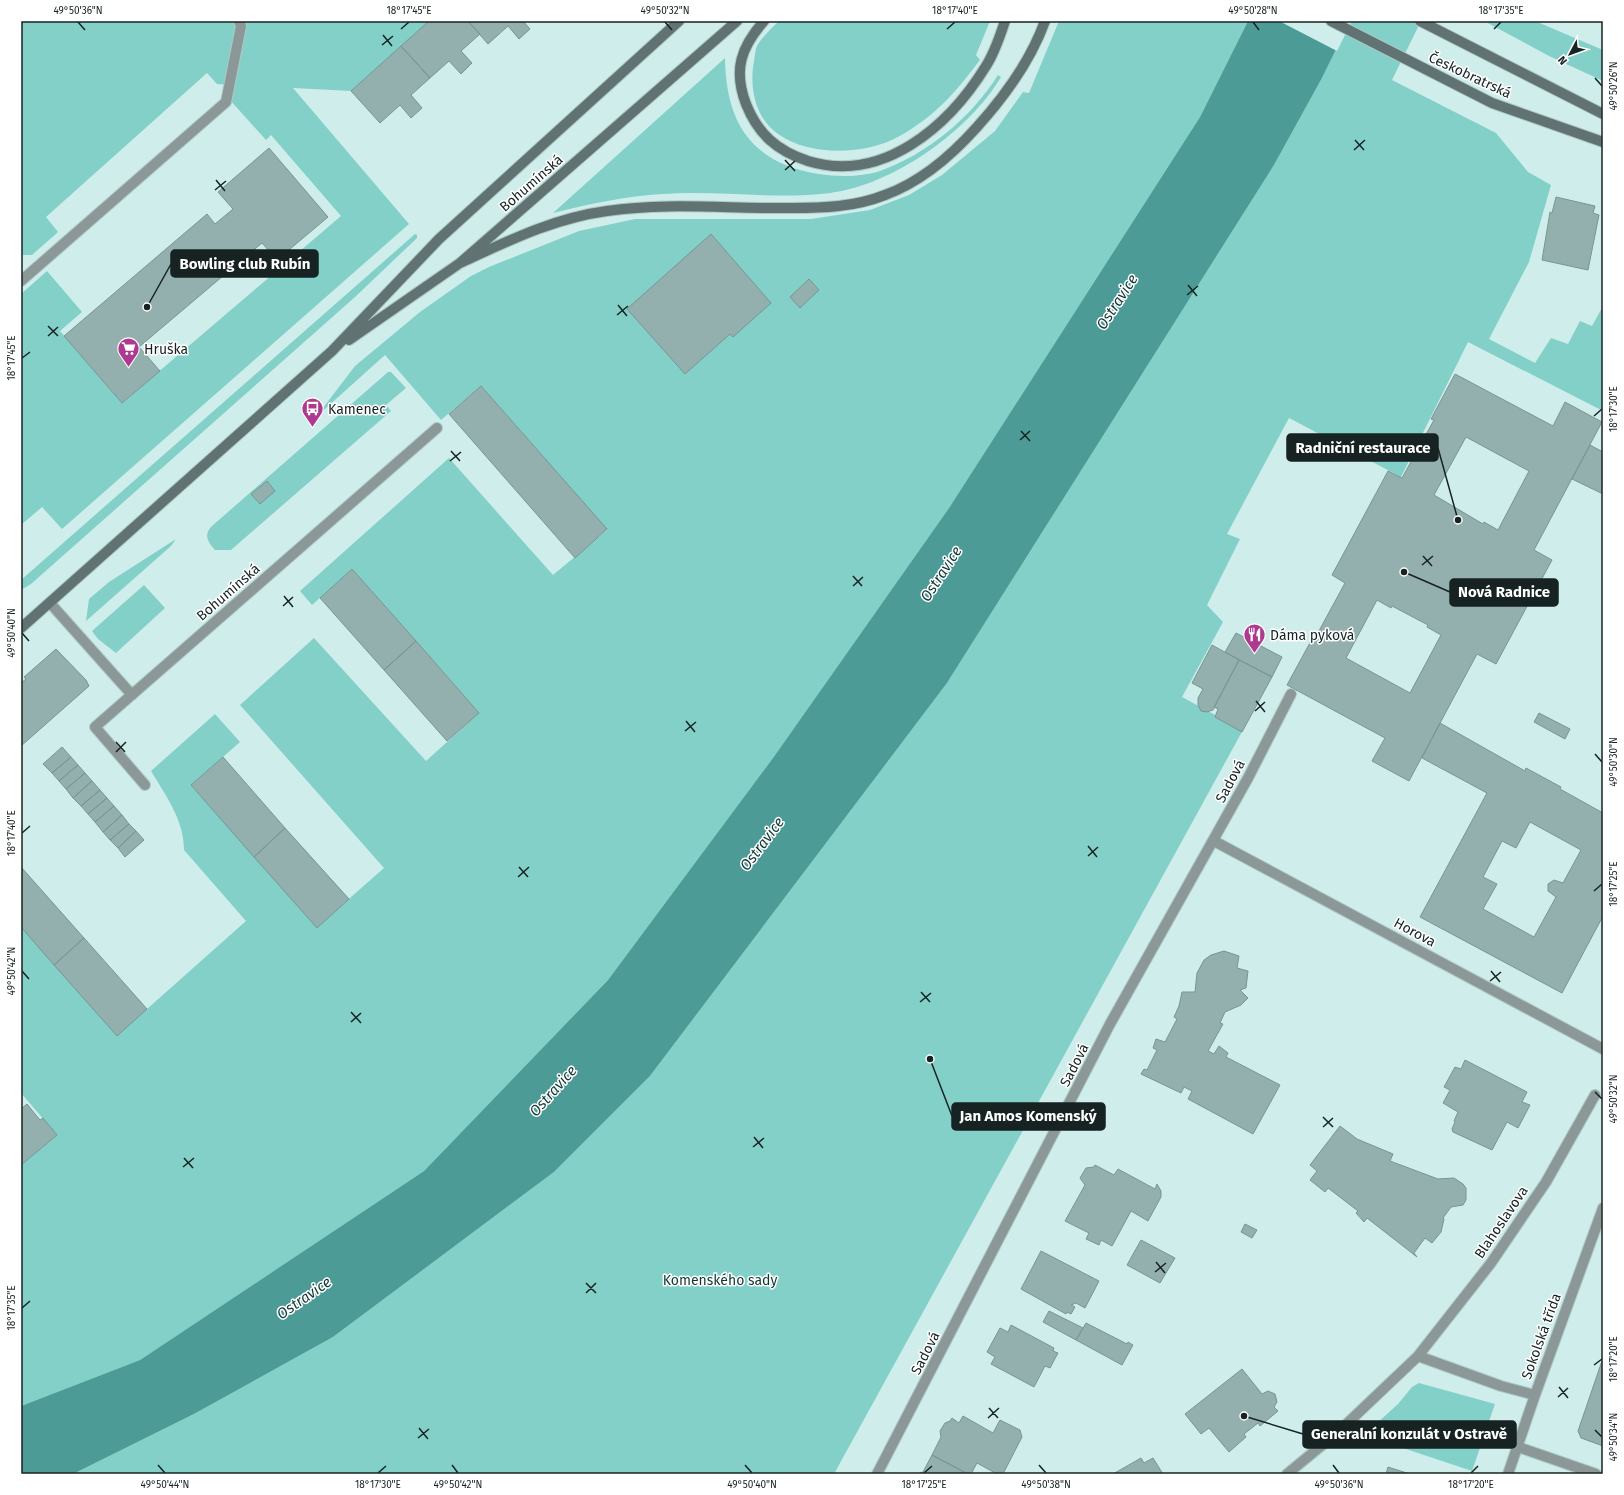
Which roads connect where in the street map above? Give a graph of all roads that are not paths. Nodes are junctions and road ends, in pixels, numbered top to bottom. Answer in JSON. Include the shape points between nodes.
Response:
{"nodes":[{"id":1,"x":239,"y":21,"type":"edge"},
{"id":2,"x":679,"y":21,"type":"edge"},
{"id":3,"x":737,"y":21,"type":"edge"},
{"id":4,"x":764,"y":21,"type":"edge"},
{"id":5,"x":1005,"y":21,"type":"edge"},
{"id":6,"x":1045,"y":21,"type":"edge"},
{"id":7,"x":1331,"y":21,"type":"edge"},
{"id":8,"x":1420,"y":21,"type":"edge"},
{"id":9,"x":1603,"y":114,"type":"edge"},
{"id":10,"x":1603,"y":142,"type":"edge"},
{"id":11,"x":460,"y":263,"type":"junction"},
{"id":12,"x":21,"y":281,"type":"edge"},
{"id":13,"x":332,"y":351,"type":"junction"},
{"id":14,"x":437,"y":428,"type":"dead end"},
{"id":15,"x":50,"y":603,"type":"junction"},
{"id":16,"x":21,"y":628,"type":"edge"},
{"id":17,"x":1291,"y":694,"type":"dead end"},
{"id":18,"x":132,"y":695,"type":"junction"},
{"id":19,"x":145,"y":785,"type":"dead end"},
{"id":20,"x":1214,"y":841,"type":"junction"},
{"id":21,"x":1603,"y":1049,"type":"edge"},
{"id":22,"x":1595,"y":1095,"type":"dead end"},
{"id":23,"x":1603,"y":1208,"type":"edge"},
{"id":24,"x":1418,"y":1356,"type":"junction"},
{"id":25,"x":1535,"y":1395,"type":"junction"},
{"id":26,"x":1518,"y":1447,"type":"junction"},
{"id":27,"x":878,"y":1474,"type":"edge"},
{"id":28,"x":1287,"y":1474,"type":"edge"},
{"id":29,"x":1508,"y":1474,"type":"edge"},
{"id":30,"x":1596,"y":1474,"type":"edge"}],
"edges":[{"from":1,"to":12,"type":"street","via":[[241,26],[226,102]]},
{"from":2,"to":13,"type":"main road","name":"Bohumínská","via":[[439,239]]},
{"from":3,"to":11,"type":"main road","name":"Bohumínská"},
{"from":4,"to":5,"type":"main road","via":[[752,36],[741,58],[739,75],[749,110],[767,138],[781,150],[802,159],[831,166],[850,167],[878,162],[912,144],[957,106],[987,65]]},
{"from":6,"to":11,"type":"main road","via":[[1012,84],[973,132],[947,157],[907,185],[873,200],[821,208],[675,207],[608,211],[545,225]]},
{"from":7,"to":10,"type":"main road","name":"Českobratrská","via":[[1492,103]]},
{"from":8,"to":9,"type":"main road","name":"Českobratrská"},
{"from":11,"to":13,"type":"main road","name":"Bohumínská"},
{"from":13,"to":15,"type":"main road","name":"Bohumínská"},
{"from":14,"to":18,"type":"street","name":"Bohumínská"},
{"from":15,"to":16,"type":"main road","name":"Bohumínská"},
{"from":15,"to":18,"type":"street"},
{"from":17,"to":20,"type":"street","name":"Sadová"},
{"from":18,"to":19,"type":"street","name":"Bohumínská","via":[[95,727]]},
{"from":20,"to":21,"type":"street","name":"Horova"},
{"from":20,"to":27,"type":"street","name":"Sadová","via":[[1110,1024]]},
{"from":22,"to":24,"type":"street","name":"Blahoslavova","via":[[1546,1182],[1491,1263]]},
{"from":23,"to":25,"type":"street","name":"Sokolská třída"},
{"from":24,"to":25,"type":"street","via":[[1501,1386]]},
{"from":24,"to":28,"type":"street","name":"Blahoslavova","via":[[1338,1432]]},
{"from":25,"to":26,"type":"street","name":"Sokolská třída"},
{"from":26,"to":29,"type":"street","name":"Sokolská třída"},
{"from":26,"to":30,"type":"street"}]}
